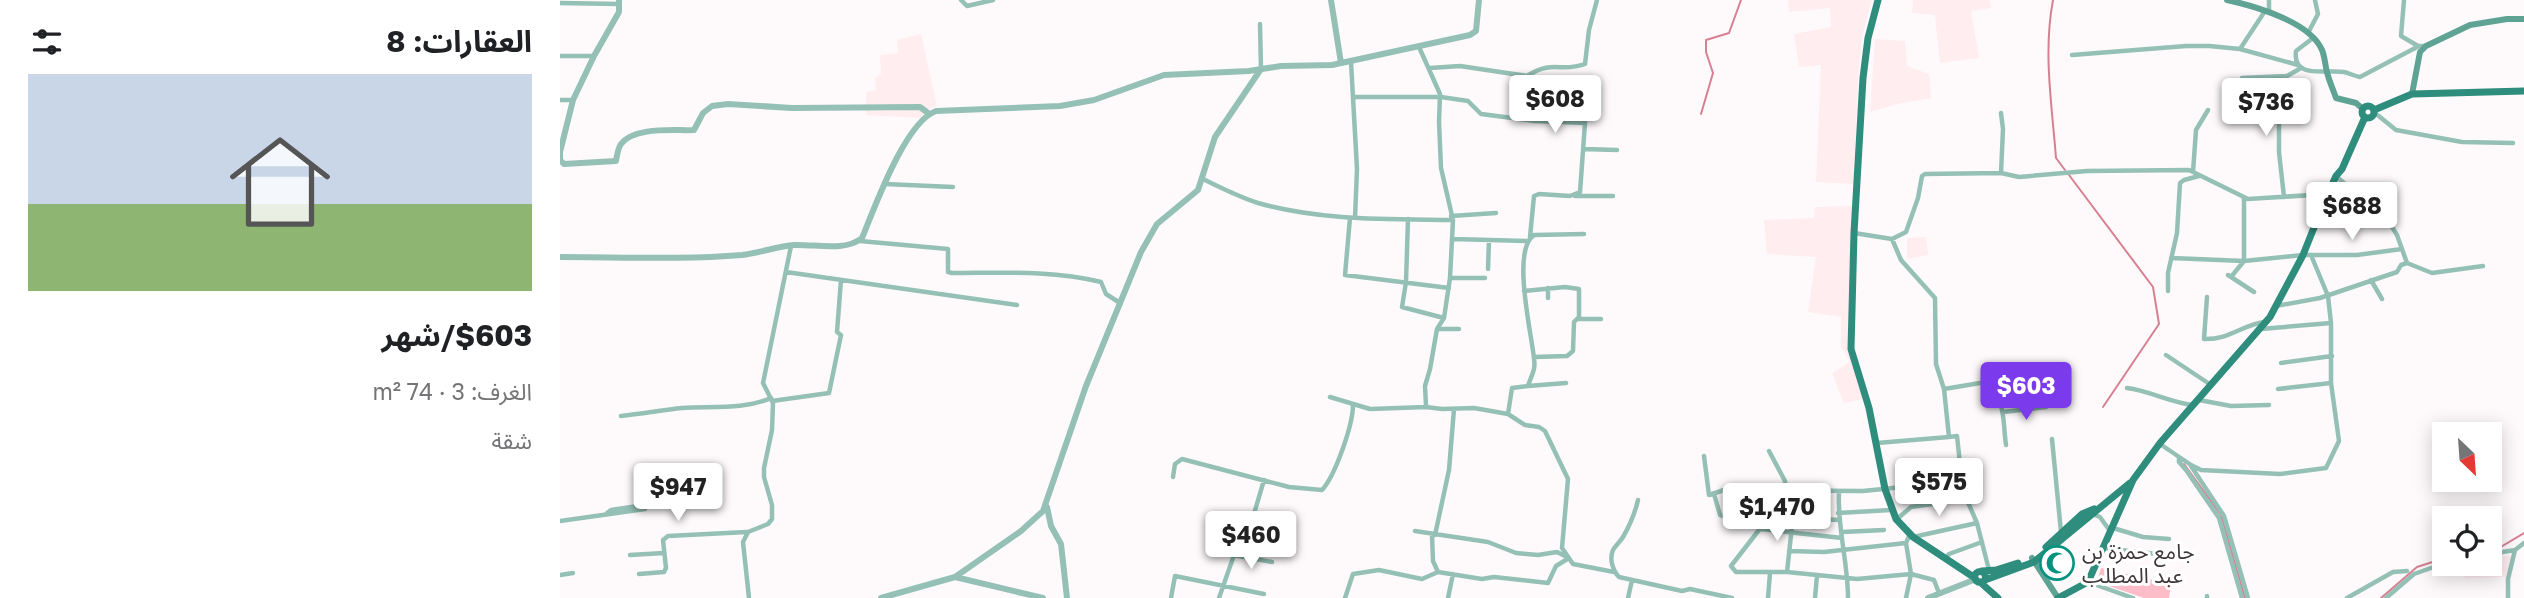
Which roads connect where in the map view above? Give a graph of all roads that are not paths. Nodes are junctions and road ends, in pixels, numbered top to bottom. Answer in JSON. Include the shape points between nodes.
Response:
{"nodes":[{"id":1,"x":961,"y":0,"type":"edge"},
{"id":2,"x":993,"y":0,"type":"edge"},
{"id":3,"x":1333,"y":0,"type":"edge"},
{"id":4,"x":1479,"y":0,"type":"edge"},
{"id":5,"x":1597,"y":0,"type":"edge"},
{"id":6,"x":1878,"y":0,"type":"edge"},
{"id":7,"x":2227,"y":0,"type":"edge"},
{"id":8,"x":2269,"y":0,"type":"edge"},
{"id":9,"x":2315,"y":0,"type":"edge"},
{"id":10,"x":2404,"y":0,"type":"edge"},
{"id":11,"x":619,"y":2,"type":"edge"},
{"id":12,"x":560,"y":3,"type":"edge"},
{"id":13,"x":2267,"y":12,"type":"junction"},
{"id":14,"x":2524,"y":19,"type":"edge"},
{"id":15,"x":1260,"y":24,"type":"dead end"},
{"id":16,"x":2310,"y":36,"type":"junction"},
{"id":17,"x":2422,"y":46,"type":"junction"},
{"id":18,"x":1419,"y":47,"type":"junction"},
{"id":19,"x":2239,"y":50,"type":"junction"},
{"id":20,"x":2072,"y":55,"type":"dead end"},
{"id":21,"x":560,"y":56,"type":"edge"},
{"id":22,"x":594,"y":56,"type":"junction"},
{"id":23,"x":1351,"y":62,"type":"junction"},
{"id":24,"x":1341,"y":63,"type":"junction"},
{"id":25,"x":2299,"y":66,"type":"junction"},
{"id":26,"x":1430,"y":68,"type":"junction"},
{"id":27,"x":1261,"y":69,"type":"junction"},
{"id":28,"x":2327,"y":73,"type":"junction"},
{"id":29,"x":2242,"y":78,"type":"dead end"},
{"id":30,"x":2279,"y":78,"type":"junction"},
{"id":31,"x":1528,"y":79,"type":"junction"},
{"id":32,"x":2524,"y":91,"type":"edge"},
{"id":33,"x":2412,"y":94,"type":"junction"},
{"id":34,"x":1354,"y":97,"type":"junction"},
{"id":35,"x":1441,"y":97,"type":"junction"},
{"id":36,"x":560,"y":100,"type":"edge"},
{"id":37,"x":573,"y":100,"type":"junction"},
{"id":38,"x":2208,"y":110,"type":"dead end"},
{"id":39,"x":2374,"y":111,"type":"junction"},
{"id":40,"x":928,"y":113,"type":"junction"},
{"id":41,"x":2001,"y":113,"type":"dead end"},
{"id":42,"x":2364,"y":113,"type":"junction"},
{"id":43,"x":1535,"y":121,"type":"junction"},
{"id":44,"x":1585,"y":123,"type":"junction"},
{"id":45,"x":2513,"y":143,"type":"dead end"},
{"id":46,"x":1584,"y":149,"type":"junction"},
{"id":47,"x":1617,"y":150,"type":"dead end"},
{"id":48,"x":2193,"y":172,"type":"junction"},
{"id":49,"x":2001,"y":173,"type":"junction"},
{"id":50,"x":2200,"y":176,"type":"junction"},
{"id":51,"x":2336,"y":176,"type":"junction"},
{"id":52,"x":1203,"y":179,"type":"junction"},
{"id":53,"x":885,"y":184,"type":"junction"},
{"id":54,"x":953,"y":187,"type":"dead end"},
{"id":55,"x":2328,"y":194,"type":"junction"},
{"id":56,"x":1575,"y":195,"type":"junction"},
{"id":57,"x":1613,"y":196,"type":"dead end"},
{"id":58,"x":2244,"y":197,"type":"junction"},
{"id":59,"x":2284,"y":197,"type":"junction"},
{"id":60,"x":1496,"y":213,"type":"dead end"},
{"id":61,"x":1352,"y":218,"type":"junction"},
{"id":62,"x":1452,"y":218,"type":"junction"},
{"id":63,"x":1408,"y":219,"type":"junction"},
{"id":64,"x":1854,"y":233,"type":"junction"},
{"id":65,"x":1584,"y":234,"type":"dead end"},
{"id":66,"x":1453,"y":239,"type":"junction"},
{"id":67,"x":1529,"y":239,"type":"junction"},
{"id":68,"x":1892,"y":239,"type":"junction"},
{"id":69,"x":859,"y":240,"type":"junction"},
{"id":70,"x":1489,"y":240,"type":"junction"},
{"id":71,"x":791,"y":245,"type":"junction"},
{"id":72,"x":2402,"y":249,"type":"junction"},
{"id":73,"x":2307,"y":255,"type":"junction"},
{"id":74,"x":560,"y":257,"type":"edge"},
{"id":75,"x":2171,"y":258,"type":"junction"},
{"id":76,"x":2244,"y":261,"type":"junction"},
{"id":77,"x":2407,"y":262,"type":"junction"},
{"id":78,"x":2483,"y":266,"type":"dead end"},
{"id":79,"x":1488,"y":269,"type":"dead end"},
{"id":80,"x":786,"y":272,"type":"junction"},
{"id":81,"x":1450,"y":278,"type":"junction"},
{"id":82,"x":1485,"y":278,"type":"dead end"},
{"id":83,"x":841,"y":279,"type":"junction"},
{"id":84,"x":2371,"y":280,"type":"junction"},
{"id":85,"x":1406,"y":282,"type":"junction"},
{"id":86,"x":1449,"y":288,"type":"junction"},
{"id":87,"x":1548,"y":288,"type":"junction"},
{"id":88,"x":1524,"y":291,"type":"junction"},
{"id":89,"x":2168,"y":291,"type":"dead end"},
{"id":90,"x":2254,"y":292,"type":"dead end"},
{"id":91,"x":2328,"y":296,"type":"junction"},
{"id":92,"x":2207,"y":297,"type":"dead end"},
{"id":93,"x":1548,"y":298,"type":"dead end"},
{"id":94,"x":2382,"y":299,"type":"dead end"},
{"id":95,"x":1120,"y":303,"type":"junction"},
{"id":96,"x":1017,"y":305,"type":"dead end"},
{"id":97,"x":2276,"y":306,"type":"junction"},
{"id":98,"x":1444,"y":318,"type":"junction"},
{"id":99,"x":1576,"y":319,"type":"junction"},
{"id":100,"x":1601,"y":319,"type":"dead end"},
{"id":101,"x":2331,"y":323,"type":"junction"},
{"id":102,"x":2263,"y":325,"type":"junction"},
{"id":103,"x":1437,"y":329,"type":"junction"},
{"id":104,"x":1459,"y":329,"type":"dead end"},
{"id":105,"x":2166,"y":355,"type":"dead end"},
{"id":106,"x":1534,"y":356,"type":"junction"},
{"id":107,"x":2332,"y":356,"type":"junction"},
{"id":108,"x":2281,"y":363,"type":"dead end"},
{"id":109,"x":2010,"y":378,"type":"dead end"},
{"id":110,"x":1985,"y":382,"type":"junction"},
{"id":111,"x":1566,"y":383,"type":"dead end"},
{"id":112,"x":2331,"y":383,"type":"junction"},
{"id":113,"x":2212,"y":385,"type":"junction"},
{"id":114,"x":1528,"y":386,"type":"junction"},
{"id":115,"x":2127,"y":388,"type":"dead end"},
{"id":116,"x":1944,"y":389,"type":"junction"},
{"id":117,"x":2278,"y":389,"type":"dead end"},
{"id":118,"x":1330,"y":397,"type":"dead end"},
{"id":119,"x":772,"y":400,"type":"junction"},
{"id":120,"x":2197,"y":403,"type":"junction"},
{"id":121,"x":1353,"y":405,"type":"junction"},
{"id":122,"x":2269,"y":405,"type":"dead end"},
{"id":123,"x":1426,"y":407,"type":"junction"},
{"id":124,"x":2046,"y":407,"type":"dead end"},
{"id":125,"x":1454,"y":409,"type":"junction"},
{"id":126,"x":2003,"y":412,"type":"junction"},
{"id":127,"x":1508,"y":414,"type":"junction"},
{"id":128,"x":621,"y":416,"type":"dead end"},
{"id":129,"x":1949,"y":437,"type":"junction"},
{"id":130,"x":2052,"y":439,"type":"dead end"},
{"id":131,"x":1877,"y":443,"type":"junction"},
{"id":132,"x":2160,"y":443,"type":"junction"},
{"id":133,"x":2006,"y":445,"type":"dead end"},
{"id":134,"x":1769,"y":451,"type":"dead end"},
{"id":135,"x":1703,"y":456,"type":"dead end"},
{"id":136,"x":2179,"y":457,"type":"junction"},
{"id":137,"x":2191,"y":466,"type":"junction"},
{"id":138,"x":1173,"y":477,"type":"dead end"},
{"id":139,"x":1264,"y":480,"type":"junction"},
{"id":140,"x":2133,"y":480,"type":"junction"},
{"id":141,"x":1962,"y":481,"type":"junction"},
{"id":142,"x":1885,"y":489,"type":"junction"},
{"id":143,"x":1787,"y":491,"type":"junction"},
{"id":144,"x":1839,"y":492,"type":"junction"},
{"id":145,"x":1714,"y":494,"type":"junction"},
{"id":146,"x":1967,"y":499,"type":"junction"},
{"id":147,"x":1638,"y":500,"type":"dead end"},
{"id":148,"x":651,"y":505,"type":"dead end"},
{"id":149,"x":1046,"y":505,"type":"junction"},
{"id":150,"x":2101,"y":506,"type":"junction"},
{"id":151,"x":645,"y":509,"type":"dead end"},
{"id":152,"x":1891,"y":510,"type":"junction"},
{"id":153,"x":1838,"y":513,"type":"junction"},
{"id":154,"x":607,"y":514,"type":"junction"},
{"id":155,"x":2091,"y":514,"type":"junction"},
{"id":156,"x":1769,"y":517,"type":"junction"},
{"id":157,"x":1791,"y":517,"type":"junction"},
{"id":158,"x":1839,"y":520,"type":"junction"},
{"id":159,"x":1896,"y":520,"type":"junction"},
{"id":160,"x":560,"y":521,"type":"edge"},
{"id":161,"x":1977,"y":523,"type":"junction"},
{"id":162,"x":1760,"y":529,"type":"junction"},
{"id":163,"x":2111,"y":529,"type":"junction"},
{"id":164,"x":1884,"y":530,"type":"dead end"},
{"id":165,"x":1415,"y":531,"type":"dead end"},
{"id":166,"x":748,"y":532,"type":"junction"},
{"id":167,"x":1791,"y":533,"type":"junction"},
{"id":168,"x":2061,"y":533,"type":"junction"},
{"id":169,"x":1434,"y":535,"type":"junction"},
{"id":170,"x":1842,"y":535,"type":"junction"},
{"id":171,"x":1911,"y":536,"type":"junction"},
{"id":172,"x":2169,"y":539,"type":"dead end"},
{"id":173,"x":1982,"y":542,"type":"junction"},
{"id":174,"x":1906,"y":543,"type":"junction"},
{"id":175,"x":2524,"y":543,"type":"edge"},
{"id":176,"x":2103,"y":548,"type":"junction"},
{"id":177,"x":2515,"y":550,"type":"junction"},
{"id":178,"x":1789,"y":551,"type":"junction"},
{"id":179,"x":1843,"y":551,"type":"junction"},
{"id":180,"x":2502,"y":552,"type":"edge"},
{"id":181,"x":664,"y":553,"type":"junction"},
{"id":182,"x":2157,"y":554,"type":"dead end"},
{"id":183,"x":630,"y":555,"type":"dead end"},
{"id":184,"x":1234,"y":555,"type":"junction"},
{"id":185,"x":1569,"y":558,"type":"junction"},
{"id":186,"x":1945,"y":559,"type":"junction"},
{"id":187,"x":2033,"y":560,"type":"junction"},
{"id":188,"x":1272,"y":562,"type":"dead end"},
{"id":189,"x":2432,"y":568,"type":"edge"},
{"id":190,"x":2407,"y":571,"type":"dead end"},
{"id":191,"x":1438,"y":572,"type":"junction"},
{"id":192,"x":1614,"y":572,"type":"junction"},
{"id":193,"x":1787,"y":572,"type":"junction"},
{"id":194,"x":573,"y":573,"type":"dead end"},
{"id":195,"x":1770,"y":573,"type":"junction"},
{"id":196,"x":639,"y":574,"type":"dead end"},
{"id":197,"x":1453,"y":574,"type":"junction"},
{"id":198,"x":1911,"y":574,"type":"junction"},
{"id":199,"x":560,"y":575,"type":"edge"},
{"id":200,"x":1817,"y":575,"type":"junction"},
{"id":201,"x":955,"y":577,"type":"junction"},
{"id":202,"x":1981,"y":577,"type":"junction"},
{"id":203,"x":1848,"y":578,"type":"junction"},
{"id":204,"x":1632,"y":580,"type":"junction"},
{"id":205,"x":2088,"y":582,"type":"junction"},
{"id":206,"x":1223,"y":586,"type":"junction"},
{"id":207,"x":1264,"y":594,"type":"dead end"},
{"id":208,"x":1933,"y":596,"type":"edge"},
{"id":209,"x":2388,"y":597,"type":"edge"},
{"id":210,"x":749,"y":598,"type":"edge"},
{"id":211,"x":881,"y":598,"type":"edge"},
{"id":212,"x":1043,"y":598,"type":"edge"},
{"id":213,"x":1067,"y":598,"type":"edge"},
{"id":214,"x":1171,"y":598,"type":"edge"},
{"id":215,"x":1219,"y":598,"type":"edge"},
{"id":216,"x":1345,"y":598,"type":"edge"},
{"id":217,"x":1448,"y":598,"type":"edge"},
{"id":218,"x":1628,"y":598,"type":"edge"},
{"id":219,"x":1732,"y":598,"type":"edge"},
{"id":220,"x":1768,"y":598,"type":"edge"},
{"id":221,"x":1815,"y":598,"type":"edge"},
{"id":222,"x":1848,"y":598,"type":"edge"},
{"id":223,"x":1906,"y":598,"type":"edge"},
{"id":224,"x":1998,"y":598,"type":"edge"},
{"id":225,"x":2058,"y":598,"type":"edge"},
{"id":226,"x":2133,"y":598,"type":"edge"},
{"id":227,"x":2245,"y":598,"type":"edge"},
{"id":228,"x":2347,"y":598,"type":"edge"},
{"id":229,"x":2508,"y":598,"type":"edge"}],
"edges":[{"from":1,"to":2,"type":"street","via":[[967,6]]},
{"from":3,"to":24,"type":"street"},
{"from":4,"to":18,"type":"street","via":[[1474,34]]},
{"from":5,"to":31,"type":"street","via":[[1585,64],[1571,69],[1556,65],[1540,68]]},
{"from":6,"to":64,"type":"main road","via":[[1868,38]]},
{"from":7,"to":13,"type":"main road"},
{"from":8,"to":13,"type":"street"},
{"from":9,"to":16,"type":"street","via":[[2318,15]]},
{"from":10,"to":17,"type":"street","via":[[2402,36]]},
{"from":11,"to":12,"type":"street"},
{"from":11,"to":22,"type":"street","via":[[614,23]]},
{"from":13,"to":16,"type":"main road"},
{"from":13,"to":19,"type":"street"},
{"from":14,"to":17,"type":"main road","via":[[2470,25]]},
{"from":15,"to":27,"type":"street"},
{"from":16,"to":25,"type":"street","via":[[2296,51]]},
{"from":16,"to":28,"type":"main road","via":[[2323,51]]},
{"from":17,"to":28,"type":"street","via":[[2360,77]]},
{"from":17,"to":33,"type":"main road"},
{"from":18,"to":23,"type":"street"},
{"from":18,"to":26,"type":"street"},
{"from":19,"to":20,"type":"street","via":[[2186,46]]},
{"from":19,"to":25,"type":"street"},
{"from":21,"to":22,"type":"street"},
{"from":22,"to":37,"type":"street"},
{"from":23,"to":24,"type":"street"},
{"from":23,"to":34,"type":"street"},
{"from":24,"to":27,"type":"street"},
{"from":25,"to":28,"type":"street"},
{"from":25,"to":30,"type":"street"},
{"from":26,"to":31,"type":"street","via":[[1460,66]]},
{"from":26,"to":35,"type":"street"},
{"from":27,"to":40,"type":"street","via":[[1164,75],[1094,100],[1060,106]]},
{"from":27,"to":52,"type":"street","via":[[1215,137]]},
{"from":28,"to":42,"type":"main road","via":[[2336,98],[2356,103]]},
{"from":29,"to":30,"type":"street"},
{"from":30,"to":59,"type":"street"},
{"from":31,"to":43,"type":"street"},
{"from":31,"to":44,"type":"street","via":[[1576,83],[1577,94],[1585,95]]},
{"from":32,"to":33,"type":"main road"},
{"from":33,"to":39,"type":"main road"},
{"from":34,"to":35,"type":"street"},
{"from":34,"to":61,"type":"street","via":[[1357,169]]},
{"from":35,"to":43,"type":"street","via":[[1468,101],[1481,114]]},
{"from":35,"to":62,"type":"street","via":[[1441,168]]},
{"from":36,"to":37,"type":"street"},
{"from":37,"to":40,"type":"street","via":[[560,152],[564,164],[616,161],[619,146],[628,138],[661,130],[694,130],[712,106],[920,107]]},
{"from":38,"to":48,"type":"street","via":[[2196,130]]},
{"from":39,"to":42,"type":"main road","via":[[2369,105]]},
{"from":39,"to":45,"type":"street","via":[[2396,130],[2462,142]]},
{"from":40,"to":53,"type":"street","via":[[910,135]]},
{"from":41,"to":49,"type":"street"},
{"from":42,"to":51,"type":"main road"},
{"from":43,"to":44,"type":"street"},
{"from":44,"to":46,"type":"street"},
{"from":46,"to":47,"type":"street"},
{"from":46,"to":56,"type":"street","via":[[1581,189]]},
{"from":48,"to":49,"type":"street","via":[[2087,171],[2019,177]]},
{"from":48,"to":50,"type":"street"},
{"from":49,"to":68,"type":"street","via":[[1925,174],[1906,232]]},
{"from":50,"to":58,"type":"street"},
{"from":50,"to":75,"type":"street","via":[[2180,183]]},
{"from":51,"to":55,"type":"main road"},
{"from":51,"to":72,"type":"street","via":[[2390,224]]},
{"from":52,"to":61,"type":"street","via":[[1256,202]]},
{"from":52,"to":95,"type":"street","via":[[1193,196],[1157,224],[1140,252]]},
{"from":53,"to":54,"type":"street"},
{"from":53,"to":69,"type":"street"},
{"from":55,"to":59,"type":"street"},
{"from":55,"to":73,"type":"main road"},
{"from":56,"to":57,"type":"street"},
{"from":56,"to":67,"type":"street","via":[[1534,196]]},
{"from":58,"to":59,"type":"street"},
{"from":58,"to":76,"type":"street"},
{"from":60,"to":62,"type":"street"},
{"from":61,"to":63,"type":"street"},
{"from":61,"to":85,"type":"street","via":[[1345,275]]},
{"from":62,"to":63,"type":"street"},
{"from":62,"to":66,"type":"street"},
{"from":63,"to":85,"type":"street"},
{"from":64,"to":68,"type":"street"},
{"from":64,"to":131,"type":"main road","via":[[1850,339]]},
{"from":65,"to":67,"type":"street","via":[[1534,235]]},
{"from":66,"to":70,"type":"street"},
{"from":66,"to":81,"type":"street"},
{"from":67,"to":70,"type":"street"},
{"from":67,"to":88,"type":"street","via":[[1523,263]]},
{"from":68,"to":116,"type":"street","via":[[1901,260],[1935,298],[1936,363]]},
{"from":69,"to":71,"type":"street","via":[[843,245]]},
{"from":69,"to":95,"type":"street","via":[[948,248],[948,272],[952,273],[1078,276],[1101,282],[1106,294]]},
{"from":70,"to":79,"type":"street"},
{"from":71,"to":74,"type":"street","via":[[742,255]]},
{"from":71,"to":80,"type":"street"},
{"from":72,"to":73,"type":"street"},
{"from":72,"to":77,"type":"street"},
{"from":73,"to":76,"type":"street"},
{"from":73,"to":91,"type":"street"},
{"from":73,"to":97,"type":"main road"},
{"from":75,"to":76,"type":"street"},
{"from":75,"to":89,"type":"street"},
{"from":76,"to":90,"type":"street","via":[[2230,276]]},
{"from":77,"to":78,"type":"street","via":[[2431,273]]},
{"from":77,"to":84,"type":"street","via":[[2397,272]]},
{"from":80,"to":83,"type":"street"},
{"from":80,"to":119,"type":"street","via":[[763,383]]},
{"from":81,"to":82,"type":"street"},
{"from":81,"to":86,"type":"street"},
{"from":83,"to":96,"type":"street"},
{"from":83,"to":119,"type":"street","via":[[837,332],[841,335],[829,393]]},
{"from":84,"to":91,"type":"street"},
{"from":84,"to":94,"type":"street"},
{"from":85,"to":86,"type":"street"},
{"from":85,"to":98,"type":"street","via":[[1402,307]]},
{"from":86,"to":98,"type":"street"},
{"from":87,"to":88,"type":"street"},
{"from":87,"to":93,"type":"street"},
{"from":87,"to":99,"type":"street","via":[[1579,289]]},
{"from":88,"to":106,"type":"street"},
{"from":91,"to":97,"type":"street"},
{"from":91,"to":101,"type":"street"},
{"from":92,"to":102,"type":"street","via":[[2204,339],[2224,338]]},
{"from":95,"to":149,"type":"street"},
{"from":97,"to":102,"type":"main road"},
{"from":98,"to":103,"type":"street"},
{"from":99,"to":100,"type":"street"},
{"from":99,"to":106,"type":"street","via":[[1573,351],[1567,356]]},
{"from":101,"to":102,"type":"street"},
{"from":101,"to":107,"type":"street"},
{"from":102,"to":113,"type":"main road"},
{"from":103,"to":104,"type":"street"},
{"from":103,"to":123,"type":"street","via":[[1425,386]]},
{"from":105,"to":113,"type":"street"},
{"from":106,"to":114,"type":"street"},
{"from":107,"to":108,"type":"street"},
{"from":107,"to":112,"type":"street"},
{"from":109,"to":110,"type":"street"},
{"from":110,"to":116,"type":"street"},
{"from":110,"to":126,"type":"street","via":[[1999,396]]},
{"from":111,"to":114,"type":"street"},
{"from":112,"to":117,"type":"street"},
{"from":112,"to":137,"type":"street","via":[[2339,441],[2326,468],[2280,474]]},
{"from":113,"to":120,"type":"main road"},
{"from":114,"to":127,"type":"street","via":[[1512,388]]},
{"from":115,"to":120,"type":"street","via":[[2180,404]]},
{"from":116,"to":129,"type":"street"},
{"from":118,"to":121,"type":"street"},
{"from":119,"to":128,"type":"street"},
{"from":119,"to":166,"type":"street","via":[[772,430],[764,468],[772,519]]},
{"from":120,"to":122,"type":"street"},
{"from":120,"to":132,"type":"main road"},
{"from":121,"to":123,"type":"street","via":[[1370,409]]},
{"from":121,"to":139,"type":"street","via":[[1353,420],[1322,490]]},
{"from":123,"to":125,"type":"street"},
{"from":124,"to":126,"type":"street"},
{"from":125,"to":127,"type":"street"},
{"from":125,"to":169,"type":"street","via":[[1449,470]]},
{"from":126,"to":133,"type":"street"},
{"from":127,"to":185,"type":"street","via":[[1545,431],[1568,478],[1562,548]]},
{"from":129,"to":131,"type":"street"},
{"from":129,"to":141,"type":"street","via":[[1957,436]]},
{"from":130,"to":168,"type":"street"},
{"from":131,"to":142,"type":"main road"},
{"from":132,"to":136,"type":"street"},
{"from":132,"to":140,"type":"main road"},
{"from":134,"to":143,"type":"street"},
{"from":135,"to":145,"type":"street","via":[[1708,493]]},
{"from":136,"to":137,"type":"street"},
{"from":136,"to":227,"type":"street","via":[[2219,518]]},
{"from":137,"to":227,"type":"street","via":[[2224,516]]},
{"from":138,"to":139,"type":"street","via":[[1175,464],[1182,459]]},
{"from":139,"to":184,"type":"street","via":[[1251,524]]},
{"from":140,"to":150,"type":"main road"},
{"from":140,"to":163,"type":"main road"},
{"from":141,"to":142,"type":"street"},
{"from":141,"to":146,"type":"street"},
{"from":142,"to":144,"type":"street"},
{"from":142,"to":152,"type":"main road"},
{"from":143,"to":144,"type":"street"},
{"from":143,"to":145,"type":"street","via":[[1724,490]]},
{"from":143,"to":157,"type":"street"},
{"from":144,"to":153,"type":"street"},
{"from":145,"to":156,"type":"street","via":[[1725,517]]},
{"from":146,"to":159,"type":"street","via":[[1911,507]]},
{"from":146,"to":161,"type":"street"},
{"from":147,"to":192,"type":"street","via":[[1633,518],[1613,550]]},
{"from":148,"to":154,"type":"street"},
{"from":149,"to":201,"type":"street","via":[[1021,531]]},
{"from":149,"to":213,"type":"street","via":[[1061,544]]},
{"from":150,"to":155,"type":"main road"},
{"from":150,"to":168,"type":"main road","via":[[2082,514]]},
{"from":151,"to":154,"type":"street"},
{"from":152,"to":153,"type":"street"},
{"from":152,"to":159,"type":"main road"},
{"from":153,"to":158,"type":"street"},
{"from":154,"to":160,"type":"street"},
{"from":155,"to":163,"type":"street"},
{"from":155,"to":187,"type":"main road"},
{"from":156,"to":157,"type":"street"},
{"from":156,"to":162,"type":"street"},
{"from":157,"to":158,"type":"street"},
{"from":157,"to":167,"type":"street"},
{"from":158,"to":170,"type":"street"},
{"from":159,"to":171,"type":"main road"},
{"from":161,"to":171,"type":"street"},
{"from":161,"to":173,"type":"street"},
{"from":162,"to":167,"type":"street"},
{"from":162,"to":195,"type":"street","via":[[1731,566],[1736,572]]},
{"from":163,"to":172,"type":"street"},
{"from":163,"to":176,"type":"main road"},
{"from":164,"to":170,"type":"street"},
{"from":165,"to":169,"type":"street"},
{"from":166,"to":181,"type":"street","via":[[668,536],[663,540]]},
{"from":166,"to":210,"type":"street","via":[[743,541]]},
{"from":167,"to":170,"type":"street"},
{"from":167,"to":178,"type":"street"},
{"from":168,"to":187,"type":"main road"},
{"from":169,"to":185,"type":"street","via":[[1488,542],[1516,553],[1557,552]]},
{"from":169,"to":191,"type":"street","via":[[1433,561]]},
{"from":170,"to":179,"type":"street"},
{"from":171,"to":174,"type":"street"},
{"from":171,"to":186,"type":"main road"},
{"from":173,"to":186,"type":"street"},
{"from":173,"to":202,"type":"street"},
{"from":174,"to":179,"type":"street"},
{"from":174,"to":198,"type":"street"},
{"from":175,"to":177,"type":"street"},
{"from":176,"to":182,"type":"street"},
{"from":176,"to":205,"type":"main road"},
{"from":177,"to":180,"type":"street"},
{"from":177,"to":229,"type":"street"},
{"from":178,"to":179,"type":"street"},
{"from":178,"to":193,"type":"street"},
{"from":179,"to":203,"type":"street"},
{"from":181,"to":183,"type":"street"},
{"from":181,"to":196,"type":"street","via":[[664,572]]},
{"from":184,"to":188,"type":"street"},
{"from":184,"to":206,"type":"street"},
{"from":185,"to":192,"type":"street","via":[[1573,564]]},
{"from":185,"to":197,"type":"street","via":[[1556,566],[1548,583]]},
{"from":186,"to":202,"type":"main road"},
{"from":187,"to":202,"type":"main road"},
{"from":187,"to":225,"type":"main road"},
{"from":189,"to":209,"type":"street","via":[[2414,574]]},
{"from":190,"to":228,"type":"street","via":[[2393,572]]},
{"from":191,"to":197,"type":"street"},
{"from":191,"to":216,"type":"street","via":[[1422,579],[1379,570],[1353,574]]},
{"from":192,"to":204,"type":"street"},
{"from":193,"to":195,"type":"street"},
{"from":193,"to":200,"type":"street"},
{"from":194,"to":199,"type":"street"},
{"from":195,"to":220,"type":"street"},
{"from":197,"to":217,"type":"street"},
{"from":198,"to":203,"type":"street"},
{"from":198,"to":208,"type":"street","via":[[1934,580]]},
{"from":198,"to":223,"type":"street"},
{"from":200,"to":203,"type":"street"},
{"from":200,"to":221,"type":"street"},
{"from":201,"to":211,"type":"street"},
{"from":201,"to":212,"type":"street"},
{"from":202,"to":208,"type":"street"},
{"from":202,"to":224,"type":"main road"},
{"from":203,"to":222,"type":"street"},
{"from":204,"to":218,"type":"street"},
{"from":204,"to":219,"type":"street"},
{"from":205,"to":225,"type":"main road"},
{"from":205,"to":226,"type":"street"},
{"from":206,"to":207,"type":"street"},
{"from":206,"to":214,"type":"street","via":[[1175,576]]},
{"from":206,"to":215,"type":"street"}]}
